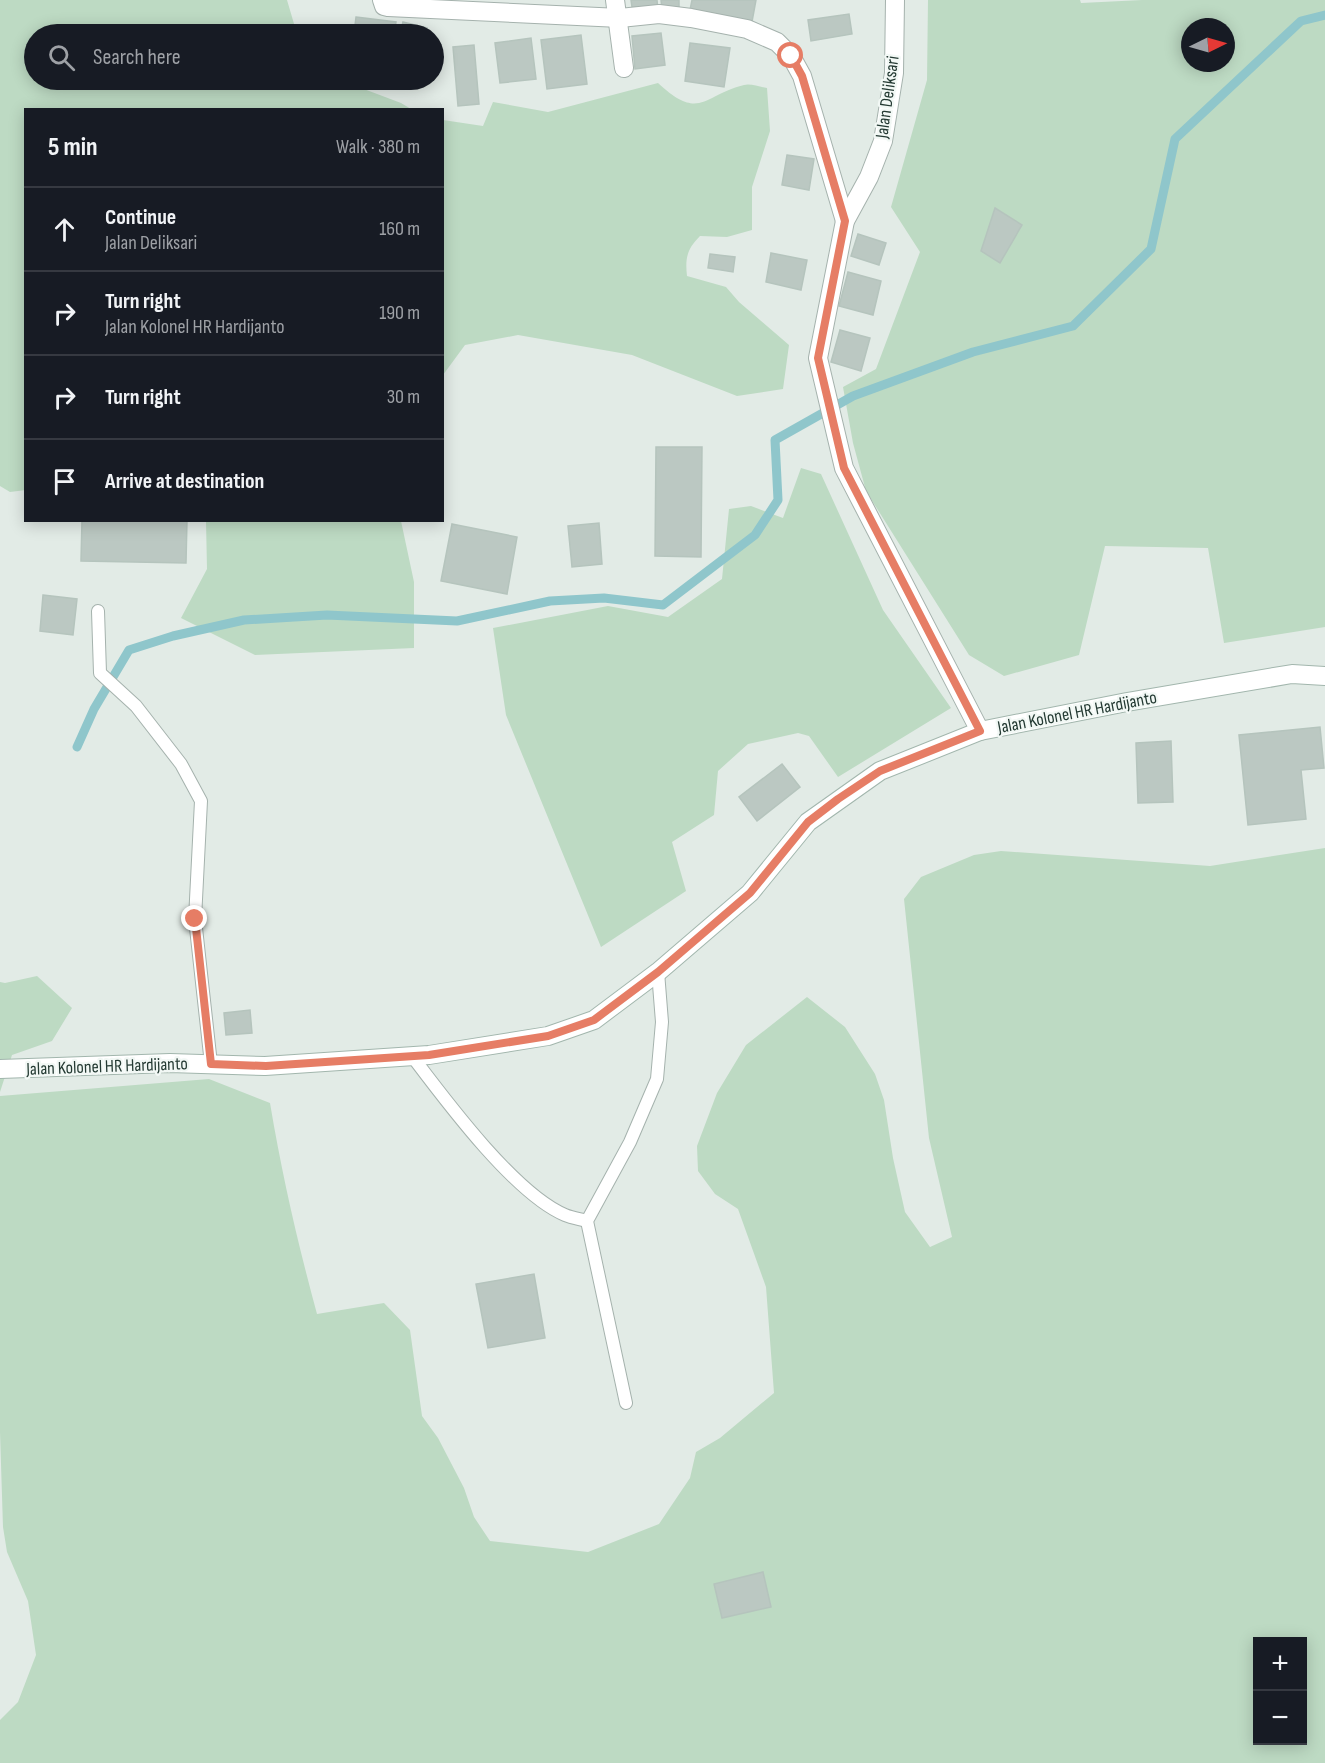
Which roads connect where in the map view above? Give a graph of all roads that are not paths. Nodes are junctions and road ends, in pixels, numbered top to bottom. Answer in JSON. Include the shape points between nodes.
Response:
{"nodes":[{"id":1,"x":382,"y":0,"type":"edge"},
{"id":2,"x":615,"y":0,"type":"edge"},
{"id":3,"x":895,"y":0,"type":"edge"},
{"id":4,"x":620,"y":18,"type":"junction"},
{"id":5,"x":624,"y":68,"type":"dead end"},
{"id":6,"x":845,"y":221,"type":"junction"},
{"id":7,"x":98,"y":611,"type":"dead end"},
{"id":8,"x":1325,"y":676,"type":"edge"},
{"id":9,"x":980,"y":731,"type":"junction"},
{"id":10,"x":658,"y":972,"type":"junction"},
{"id":11,"x":412,"y":1056,"type":"junction"},
{"id":12,"x":211,"y":1064,"type":"junction"},
{"id":13,"x":0,"y":1069,"type":"edge"},
{"id":14,"x":587,"y":1221,"type":"junction"},
{"id":15,"x":626,"y":1403,"type":"dead end"}],
"edges":[{"from":1,"to":4,"type":"street","via":[[388,7]]},
{"from":2,"to":4,"type":"street"},
{"from":3,"to":6,"type":"street","name":"Jalan Deliksari","via":[[894,73],[883,141]]},
{"from":4,"to":5,"type":"street"},
{"from":4,"to":6,"type":"street","name":"Jalan Deliksari","via":[[675,15],[747,29],[777,42],[802,76]]},
{"from":6,"to":9,"type":"street","name":"Jalan Deliksari","via":[[818,358],[844,468]]},
{"from":7,"to":12,"type":"lane","via":[[100,674],[136,706],[181,764],[201,801],[195,919]]},
{"from":8,"to":9,"type":"street","name":"Jalan Kolonel HR Hardijanto","via":[[1292,675]]},
{"from":9,"to":10,"type":"street","name":"Jalan Kolonel HR Hardijanto","via":[[880,771],[838,799],[808,822],[750,893]]},
{"from":10,"to":11,"type":"street","name":"Jalan Kolonel HR Hardijanto","via":[[594,1020],[548,1036]]},
{"from":10,"to":14,"type":"lane","via":[[662,1022],[657,1080],[630,1142]]},
{"from":11,"to":12,"type":"street","name":"Jalan Kolonel HR Hardijanto","via":[[266,1066]]},
{"from":11,"to":14,"type":"lane","via":[[510,1172],[556,1210]]},
{"from":12,"to":13,"type":"street","name":"Jalan Kolonel HR Hardijanto"},
{"from":14,"to":15,"type":"lane"}]}
